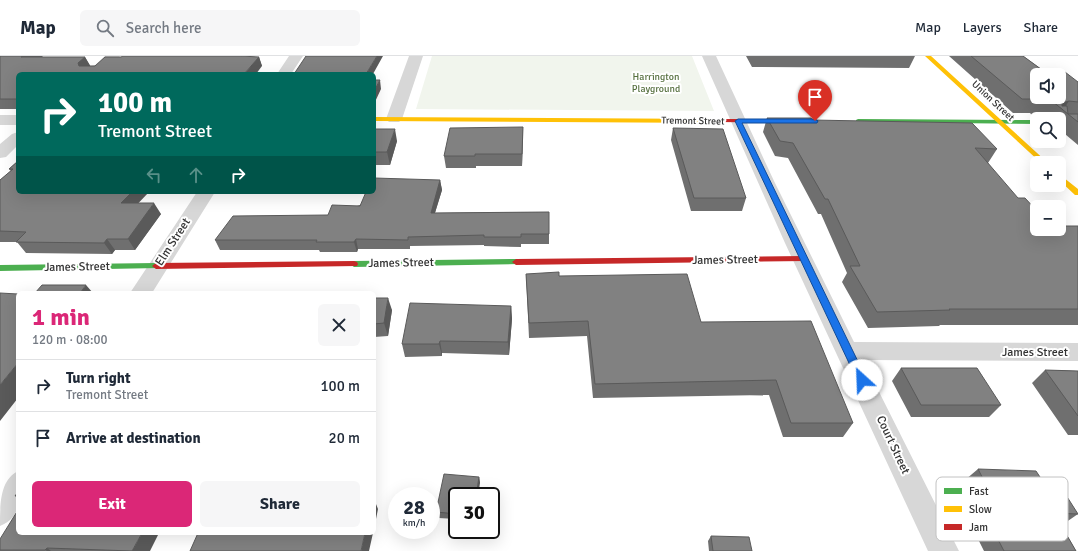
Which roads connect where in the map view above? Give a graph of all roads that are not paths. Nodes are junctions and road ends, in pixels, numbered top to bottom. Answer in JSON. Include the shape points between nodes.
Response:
{"nodes":[{"id":1,"x":113,"y":56,"type":"edge"},
{"id":2,"x":296,"y":56,"type":"edge"},
{"id":3,"x":416,"y":56,"type":"edge"},
{"id":4,"x":710,"y":56,"type":"edge"},
{"id":5,"x":928,"y":56,"type":"edge"},
{"id":6,"x":94,"y":72,"type":"edge"},
{"id":7,"x":285,"y":72,"type":"edge"},
{"id":8,"x":376,"y":119,"type":"edge"},
{"id":9,"x":394,"y":119,"type":"junction"},
{"id":10,"x":0,"y":120,"type":"edge"},
{"id":11,"x":16,"y":120,"type":"edge"},
{"id":12,"x":738,"y":121,"type":"junction"},
{"id":13,"x":802,"y":121,"type":"edge"},
{"id":14,"x":850,"y":121,"type":"edge"},
{"id":15,"x":999,"y":122,"type":"junction"},
{"id":16,"x":1030,"y":122,"type":"edge"},
{"id":17,"x":16,"y":140,"type":"edge"},
{"id":18,"x":0,"y":153,"type":"edge"},
{"id":19,"x":1037,"y":156,"type":"edge"},
{"id":20,"x":1066,"y":182,"type":"edge"},
{"id":21,"x":1078,"y":193,"type":"edge"},
{"id":22,"x":205,"y":194,"type":"edge"},
{"id":23,"x":803,"y":259,"type":"junction"},
{"id":24,"x":158,"y":266,"type":"junction"},
{"id":25,"x":0,"y":268,"type":"edge"},
{"id":26,"x":142,"y":291,"type":"edge"},
{"id":27,"x":849,"y":351,"type":"junction"},
{"id":28,"x":1078,"y":352,"type":"edge"},
{"id":29,"x":16,"y":487,"type":"edge"},
{"id":30,"x":0,"y":512,"type":"edge"},
{"id":31,"x":936,"y":534,"type":"edge"},
{"id":32,"x":939,"y":541,"type":"edge"},
{"id":33,"x":944,"y":551,"type":"edge"}],
"edges":[{"from":1,"to":6,"type":"street"},
{"from":2,"to":7,"type":"street"},
{"from":3,"to":9,"type":"street"},
{"from":4,"to":12,"type":"street","name":"Court Street"},
{"from":5,"to":15,"type":"street","name":"Union Street"},
{"from":8,"to":9,"type":"street","name":"Tremont Street"},
{"from":9,"to":12,"type":"street","name":"Tremont Street"},
{"from":10,"to":11,"type":"street"},
{"from":12,"to":13,"type":"street","name":"Tremont Street"},
{"from":12,"to":23,"type":"street","name":"Court Street"},
{"from":14,"to":15,"type":"street"},
{"from":15,"to":16,"type":"street"},
{"from":15,"to":19,"type":"street","name":"Union Street"},
{"from":17,"to":18,"type":"street"},
{"from":20,"to":21,"type":"street"},
{"from":22,"to":24,"type":"street","name":"Elm Street"},
{"from":23,"to":24,"type":"street","name":"James Street"},
{"from":23,"to":27,"type":"street","name":"Court Street"},
{"from":24,"to":25,"type":"street","name":"James Street"},
{"from":24,"to":26,"type":"street","name":"Elm Street"},
{"from":27,"to":28,"type":"street","name":"James Street"},
{"from":27,"to":31,"type":"street","name":"Court Street"},
{"from":29,"to":30,"type":"street"},
{"from":32,"to":33,"type":"street","name":"Court Street"}]}
